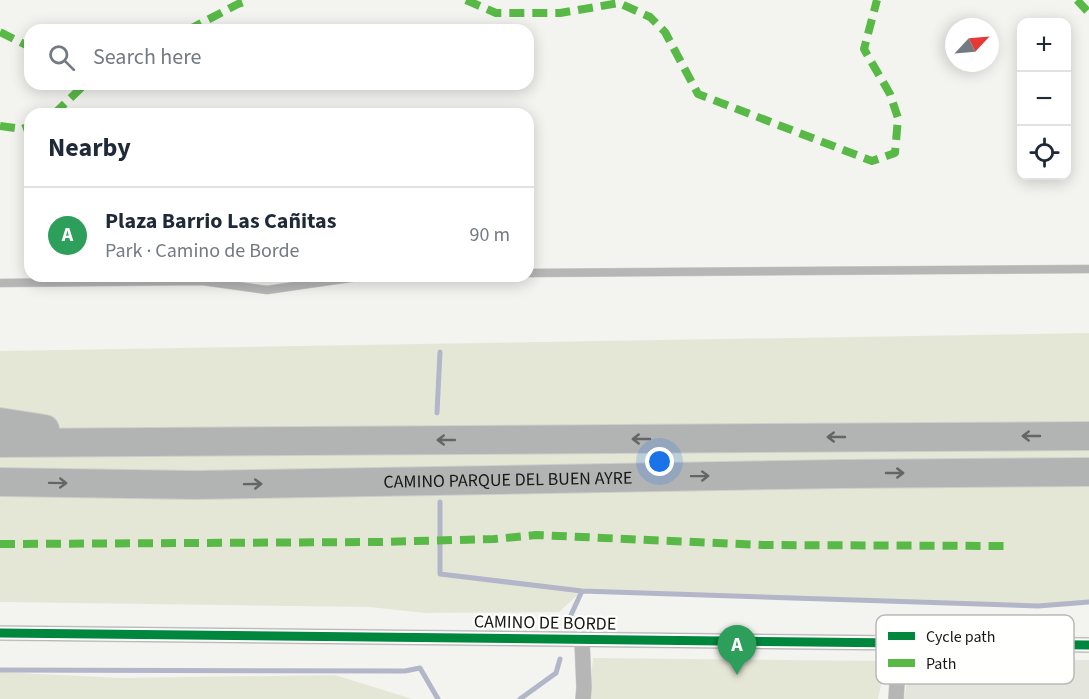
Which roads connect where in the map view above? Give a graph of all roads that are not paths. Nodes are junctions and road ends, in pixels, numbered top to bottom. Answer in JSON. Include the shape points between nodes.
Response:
{"nodes":[{"id":1,"x":1089,"y":269,"type":"edge"},
{"id":2,"x":534,"y":273,"type":"edge"},
{"id":3,"x":24,"y":278,"type":"edge"},
{"id":4,"x":102,"y":282,"type":"edge"},
{"id":5,"x":209,"y":282,"type":"edge"},
{"id":6,"x":322,"y":282,"type":"edge"},
{"id":7,"x":2,"y":283,"type":"edge"},
{"id":8,"x":0,"y":422,"type":"edge"},
{"id":9,"x":1089,"y":436,"type":"edge"},
{"id":10,"x":136,"y":442,"type":"junction"},
{"id":11,"x":0,"y":443,"type":"edge"},
{"id":12,"x":1089,"y":472,"type":"edge"},
{"id":13,"x":0,"y":482,"type":"edge"},
{"id":14,"x":0,"y":633,"type":"edge"},
{"id":15,"x":582,"y":640,"type":"junction"},
{"id":16,"x":876,"y":642,"type":"edge"},
{"id":17,"x":1074,"y":645,"type":"edge"},
{"id":18,"x":1089,"y":645,"type":"edge"},
{"id":19,"x":897,"y":684,"type":"edge"},
{"id":20,"x":583,"y":699,"type":"edge"},
{"id":21,"x":896,"y":699,"type":"edge"}],
"edges":[{"from":1,"to":2,"type":"lane"},
{"from":3,"to":7,"type":"lane"},
{"from":4,"to":7,"type":"lane"},
{"from":5,"to":6,"type":"lane","via":[[267,290]]},
{"from":8,"to":10,"type":"highway"},
{"from":9,"to":10,"type":"highway","one_way":true},
{"from":10,"to":11,"type":"highway"},
{"from":13,"to":12,"type":"highway","name":"CAMINO PARQUE DEL BUEN AYRE","one_way":true,"via":[[196,485]]},
{"from":14,"to":15,"type":"street","name":"CAMINO DE BORDE"},
{"from":15,"to":16,"type":"street","name":"CAMINO DE BORDE"},
{"from":15,"to":20,"type":"street"},
{"from":17,"to":18,"type":"street","name":"CAMINO DE BORDE"},
{"from":19,"to":21,"type":"street"}]}
